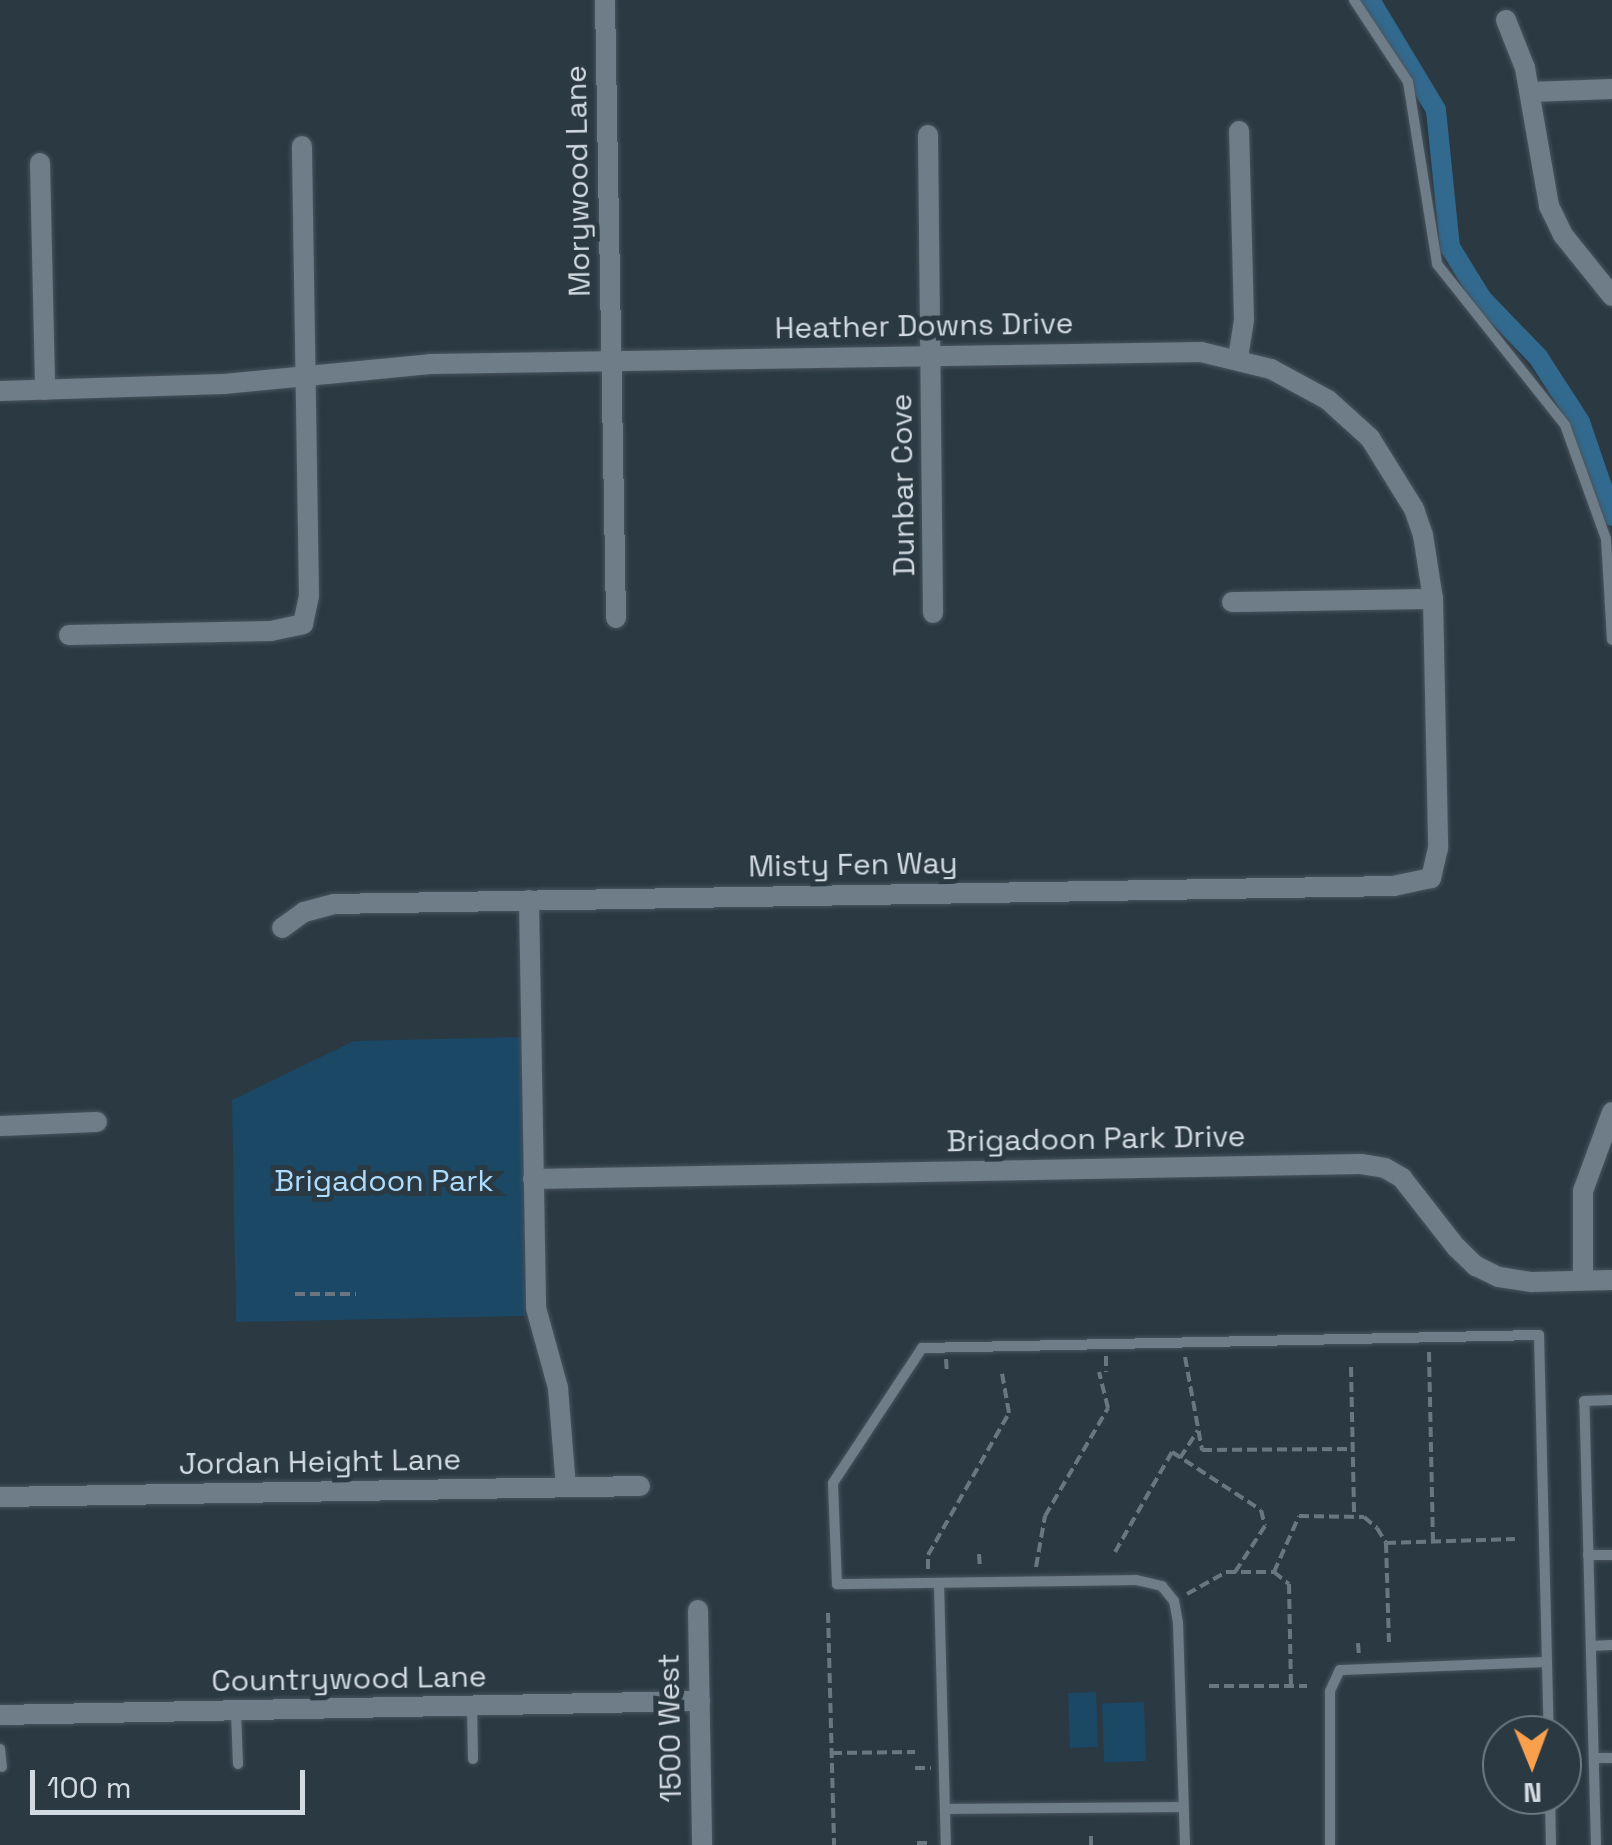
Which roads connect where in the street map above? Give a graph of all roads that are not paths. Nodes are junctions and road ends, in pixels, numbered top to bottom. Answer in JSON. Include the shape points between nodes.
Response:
{"nodes":[{"id":1,"x":605,"y":0,"type":"edge"},
{"id":2,"x":1354,"y":0,"type":"edge"},
{"id":3,"x":1506,"y":20,"type":"dead end"},
{"id":4,"x":1612,"y":89,"type":"edge"},
{"id":5,"x":1530,"y":92,"type":"junction"},
{"id":6,"x":1240,"y":131,"type":"dead end"},
{"id":7,"x":928,"y":135,"type":"dead end"},
{"id":8,"x":302,"y":146,"type":"dead end"},
{"id":9,"x":40,"y":163,"type":"dead end"},
{"id":10,"x":1604,"y":268,"type":"edge"},
{"id":11,"x":1612,"y":296,"type":"edge"},
{"id":12,"x":932,"y":356,"type":"junction"},
{"id":13,"x":1238,"y":358,"type":"junction"},
{"id":14,"x":611,"y":361,"type":"junction"},
{"id":15,"x":306,"y":376,"type":"junction"},
{"id":16,"x":0,"y":390,"type":"edge"},
{"id":17,"x":45,"y":390,"type":"junction"},
{"id":18,"x":1433,"y":598,"type":"junction"},
{"id":19,"x":1232,"y":602,"type":"dead end"},
{"id":20,"x":933,"y":613,"type":"dead end"},
{"id":21,"x":616,"y":618,"type":"dead end"},
{"id":22,"x":69,"y":635,"type":"dead end"},
{"id":23,"x":1612,"y":640,"type":"edge"},
{"id":24,"x":1431,"y":878,"type":"joint"},
{"id":25,"x":528,"y":900,"type":"junction"},
{"id":26,"x":282,"y":928,"type":"dead end"},
{"id":27,"x":1612,"y":1112,"type":"edge"},
{"id":28,"x":97,"y":1122,"type":"dead end"},
{"id":29,"x":0,"y":1126,"type":"edge"},
{"id":30,"x":533,"y":1179,"type":"junction"},
{"id":31,"x":1584,"y":1280,"type":"junction"},
{"id":32,"x":1612,"y":1280,"type":"edge"},
{"id":33,"x":1612,"y":1400,"type":"edge"},
{"id":34,"x":640,"y":1486,"type":"dead end"},
{"id":35,"x":566,"y":1487,"type":"junction"},
{"id":36,"x":0,"y":1497,"type":"edge"},
{"id":37,"x":1588,"y":1555,"type":"junction"},
{"id":38,"x":1612,"y":1555,"type":"edge"},
{"id":39,"x":940,"y":1584,"type":"junction"},
{"id":40,"x":698,"y":1610,"type":"dead end"},
{"id":41,"x":1612,"y":1645,"type":"edge"},
{"id":42,"x":1590,"y":1646,"type":"junction"},
{"id":43,"x":1547,"y":1662,"type":"junction"},
{"id":44,"x":700,"y":1702,"type":"junction"},
{"id":45,"x":472,"y":1706,"type":"junction"},
{"id":46,"x":236,"y":1712,"type":"junction"},
{"id":47,"x":1548,"y":1715,"type":"edge"},
{"id":48,"x":0,"y":1716,"type":"edge"},
{"id":49,"x":0,"y":1748,"type":"edge"},
{"id":50,"x":1594,"y":1758,"type":"junction"},
{"id":51,"x":1612,"y":1758,"type":"edge"},
{"id":52,"x":473,"y":1759,"type":"dead end"},
{"id":53,"x":238,"y":1764,"type":"dead end"},
{"id":54,"x":2,"y":1768,"type":"edge"},
{"id":55,"x":1182,"y":1806,"type":"junction"},
{"id":56,"x":945,"y":1809,"type":"junction"},
{"id":57,"x":1596,"y":1812,"type":"junction"},
{"id":58,"x":1612,"y":1812,"type":"edge"},
{"id":59,"x":1550,"y":1815,"type":"edge"},
{"id":60,"x":702,"y":1845,"type":"edge"},
{"id":61,"x":946,"y":1845,"type":"edge"},
{"id":62,"x":1184,"y":1845,"type":"edge"},
{"id":63,"x":1330,"y":1845,"type":"edge"},
{"id":64,"x":1551,"y":1845,"type":"edge"},
{"id":65,"x":1596,"y":1845,"type":"edge"}],
"edges":[{"from":1,"to":14,"type":"street","name":"Morywood Lane"},
{"from":2,"to":23,"type":"lane","via":[[1408,82],[1437,264],[1566,425],[1606,539]]},
{"from":3,"to":5,"type":"street"},
{"from":4,"to":5,"type":"street"},
{"from":5,"to":10,"type":"street","via":[[1548,206],[1563,235]]},
{"from":6,"to":13,"type":"street","via":[[1244,320]]},
{"from":7,"to":12,"type":"street","name":"Dunbar Cove"},
{"from":8,"to":15,"type":"street"},
{"from":9,"to":17,"type":"street"},
{"from":10,"to":11,"type":"street"},
{"from":12,"to":13,"type":"street","name":"Heather Downs Drive","via":[[1162,352]]},
{"from":12,"to":14,"type":"street","name":"Heather Downs Drive"},
{"from":12,"to":20,"type":"street","name":"Dunbar Cove"},
{"from":13,"to":18,"type":"street","name":"Heather Downs Drive","via":[[1328,400],[1370,438],[1414,508]]},
{"from":14,"to":15,"type":"street","name":"Heather Downs Drive","via":[[430,364]]},
{"from":14,"to":21,"type":"street","name":"Morywood Lane"},
{"from":15,"to":17,"type":"street","name":"Heather Downs Drive"},
{"from":15,"to":22,"type":"street","via":[[310,596],[303,624],[271,632]]},
{"from":16,"to":17,"type":"street","name":"Heather Downs Drive"},
{"from":18,"to":19,"type":"street"},
{"from":18,"to":24,"type":"street","name":"Heather Downs Drive","via":[[1438,848]]},
{"from":24,"to":25,"type":"street","name":"Misty Fen Way","via":[[1394,886]]},
{"from":25,"to":26,"type":"street","name":"Misty Fen Way","via":[[334,904],[304,912]]},
{"from":25,"to":30,"type":"street"},
{"from":27,"to":31,"type":"street","via":[[1583,1191]]},
{"from":28,"to":29,"type":"street"},
{"from":30,"to":31,"type":"street","name":"Brigadoon Park Drive","via":[[1361,1164],[1402,1178],[1476,1266],[1532,1282]]},
{"from":30,"to":35,"type":"street","via":[[536,1308],[558,1388]]},
{"from":31,"to":32,"type":"street","name":"Brigadoon Park Drive"},
{"from":33,"to":37,"type":"lane","via":[[1584,1401]]},
{"from":34,"to":35,"type":"street","name":"Jordan Height Lane"},
{"from":35,"to":36,"type":"street","name":"Jordan Height Lane"},
{"from":37,"to":38,"type":"lane"},
{"from":37,"to":42,"type":"lane"},
{"from":39,"to":43,"type":"lane","via":[[837,1584],[833,1484],[922,1348],[1539,1335]]},
{"from":39,"to":55,"type":"lane","via":[[1136,1580],[1162,1586],[1174,1601]]},
{"from":39,"to":56,"type":"lane"},
{"from":40,"to":44,"type":"street","name":"1500 West"},
{"from":41,"to":42,"type":"lane"},
{"from":42,"to":50,"type":"lane"},
{"from":43,"to":47,"type":"lane"},
{"from":43,"to":63,"type":"lane","via":[[1340,1670],[1330,1691]]},
{"from":44,"to":45,"type":"street","name":"Countrywood Lane"},
{"from":44,"to":60,"type":"street","name":"1500 West"},
{"from":45,"to":46,"type":"street","name":"Countrywood Lane"},
{"from":45,"to":52,"type":"lane"},
{"from":46,"to":48,"type":"street","name":"Countrywood Lane"},
{"from":46,"to":53,"type":"lane"},
{"from":49,"to":54,"type":"lane"},
{"from":50,"to":51,"type":"lane"},
{"from":50,"to":57,"type":"lane"},
{"from":55,"to":56,"type":"lane"},
{"from":55,"to":62,"type":"lane"},
{"from":56,"to":61,"type":"lane"},
{"from":57,"to":58,"type":"lane"},
{"from":57,"to":65,"type":"lane"},
{"from":59,"to":64,"type":"lane"}]}
